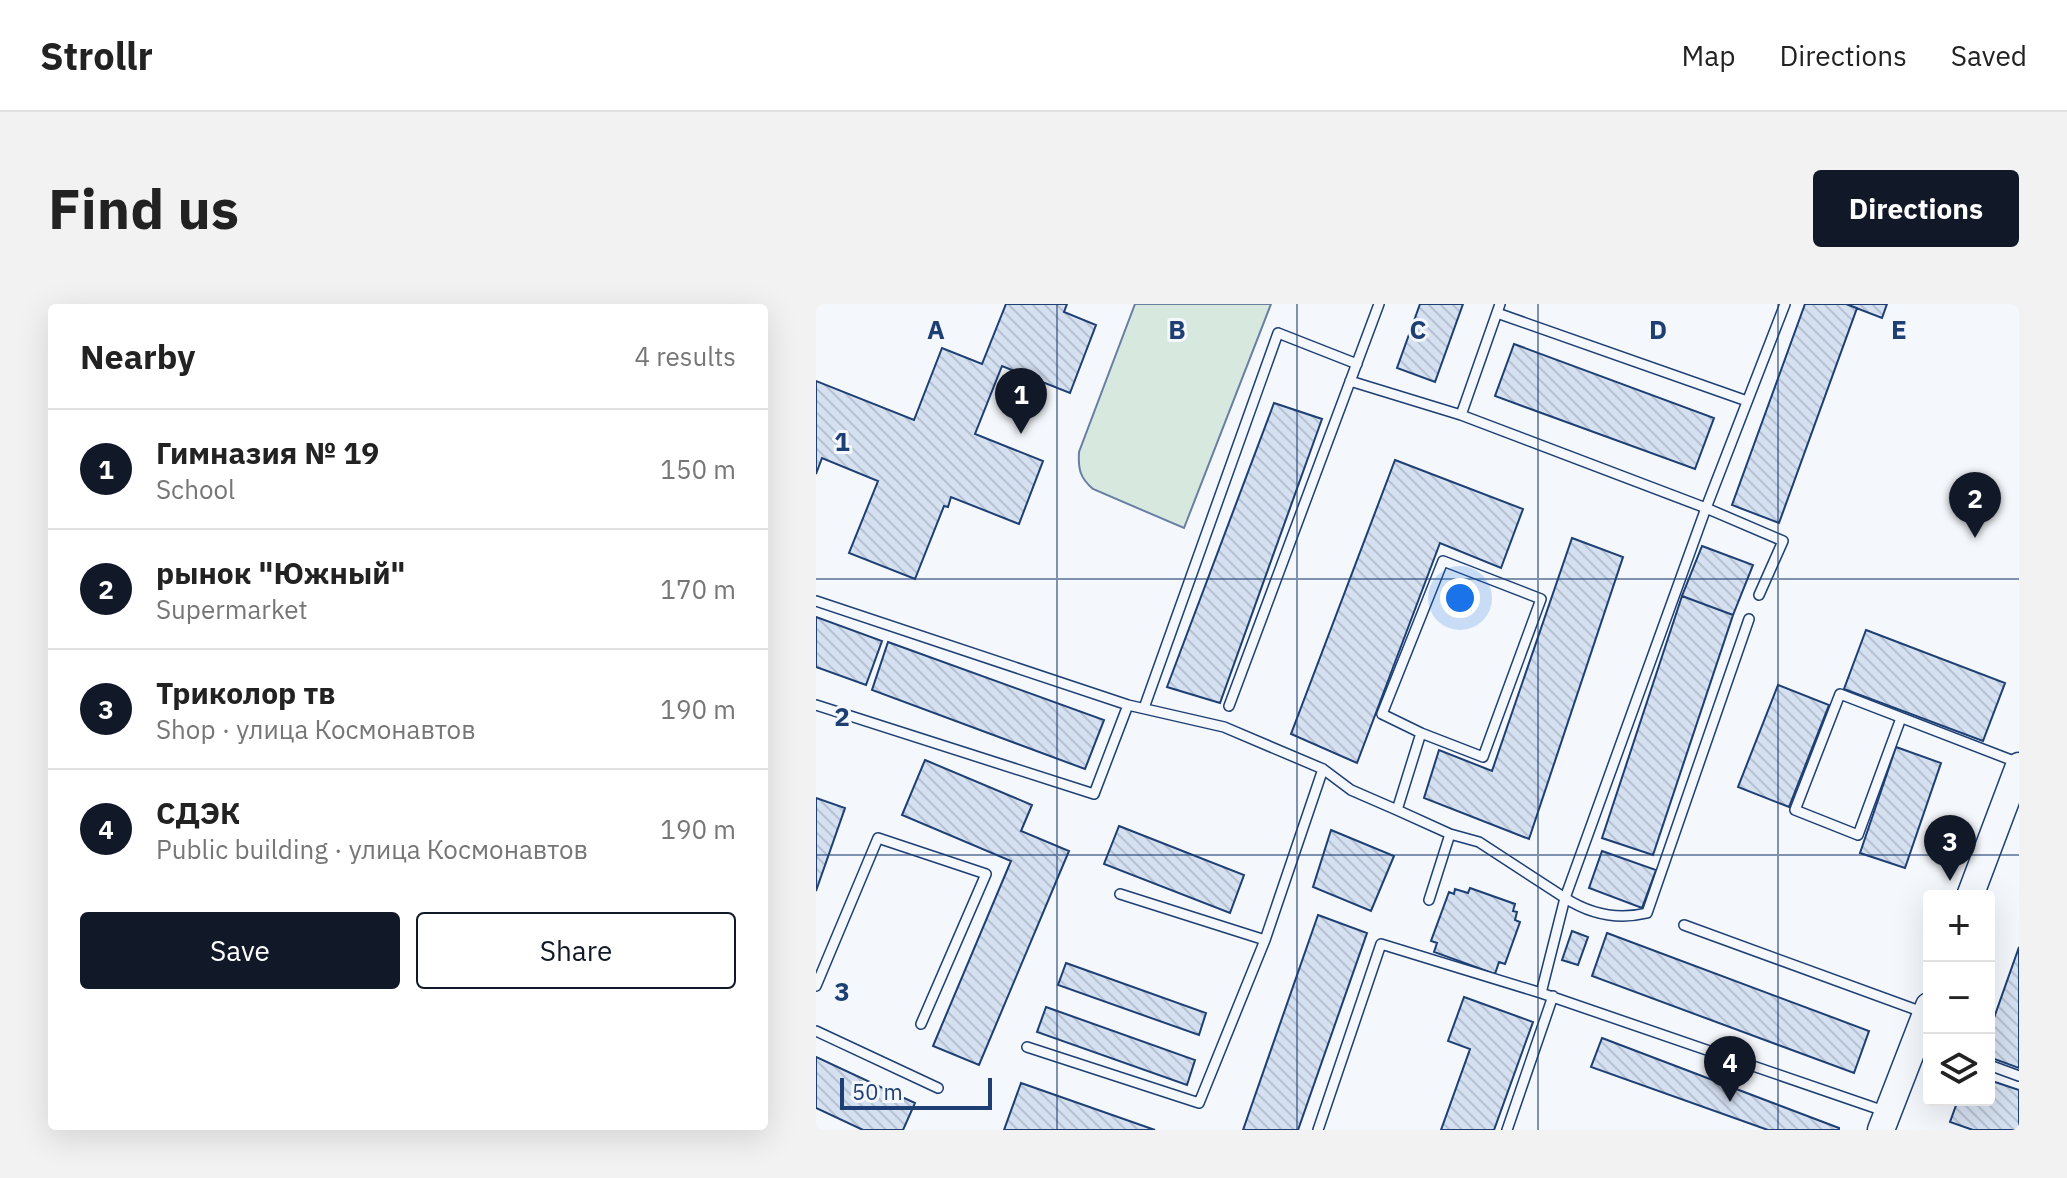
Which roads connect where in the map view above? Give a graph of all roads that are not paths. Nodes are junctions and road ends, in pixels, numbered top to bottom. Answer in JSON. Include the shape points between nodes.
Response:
{"nodes":[{"id":1,"x":1379,"y":304,"type":"edge"},
{"id":2,"x":1785,"y":304,"type":"edge"},
{"id":3,"x":1498,"y":309,"type":"edge"},
{"id":4,"x":1357,"y":364,"type":"junction"},
{"id":5,"x":1350,"y":381,"type":"junction"},
{"id":6,"x":1747,"y":401,"type":"junction"},
{"id":7,"x":1461,"y":415,"type":"junction"},
{"id":8,"x":1706,"y":508,"type":"junction"},
{"id":9,"x":1759,"y":595,"type":"dead end"},
{"id":10,"x":816,"y":601,"type":"edge"},
{"id":11,"x":1749,"y":619,"type":"dead end"},
{"id":12,"x":816,"y":705,"type":"edge"},
{"id":13,"x":1128,"y":705,"type":"junction"},
{"id":14,"x":1229,"y":706,"type":"dead end"},
{"id":15,"x":1144,"y":708,"type":"junction"},
{"id":16,"x":1901,"y":718,"type":"junction"},
{"id":17,"x":1421,"y":733,"type":"junction"},
{"id":18,"x":2019,"y":764,"type":"edge"},
{"id":19,"x":1323,"y":769,"type":"junction"},
{"id":20,"x":1397,"y":810,"type":"junction"},
{"id":21,"x":1450,"y":834,"type":"junction"},
{"id":22,"x":1972,"y":890,"type":"edge"},
{"id":23,"x":1120,"y":894,"type":"dead end"},
{"id":24,"x":1565,"y":898,"type":"junction"},
{"id":25,"x":1429,"y":900,"type":"dead end"},
{"id":26,"x":1684,"y":925,"type":"dead end"},
{"id":27,"x":1265,"y":940,"type":"junction"},
{"id":28,"x":816,"y":986,"type":"edge"},
{"id":29,"x":1541,"y":993,"type":"junction"},
{"id":30,"x":1553,"y":996,"type":"junction"},
{"id":31,"x":1923,"y":1008,"type":"edge"},
{"id":32,"x":921,"y":1024,"type":"dead end"},
{"id":33,"x":816,"y":1031,"type":"edge"},
{"id":34,"x":1922,"y":1042,"type":"edge"},
{"id":35,"x":1027,"y":1047,"type":"dead end"},
{"id":36,"x":1995,"y":1067,"type":"edge"},
{"id":37,"x":2019,"y":1076,"type":"edge"},
{"id":38,"x":938,"y":1088,"type":"dead end"},
{"id":39,"x":1884,"y":1121,"type":"edge"},
{"id":40,"x":1318,"y":1130,"type":"edge"},
{"id":41,"x":1507,"y":1130,"type":"edge"}],
"edges":[{"from":1,"to":4,"type":"lane"},
{"from":2,"to":6,"type":"lane"},
{"from":3,"to":6,"type":"lane"},
{"from":3,"to":7,"type":"lane"},
{"from":4,"to":5,"type":"lane"},
{"from":4,"to":15,"type":"lane","via":[[1278,333]]},
{"from":5,"to":7,"type":"lane"},
{"from":5,"to":14,"type":"lane"},
{"from":6,"to":8,"type":"lane"},
{"from":7,"to":8,"type":"lane"},
{"from":8,"to":9,"type":"lane","via":[[1783,541]]},
{"from":8,"to":24,"type":"lane"},
{"from":10,"to":13,"type":"lane"},
{"from":11,"to":24,"type":"lane","via":[[1647,913],[1627,918],[1583,910]]},
{"from":12,"to":13,"type":"lane","via":[[1094,794]]},
{"from":13,"to":15,"type":"lane"},
{"from":15,"to":19,"type":"lane","via":[[1224,727]]},
{"from":16,"to":16,"type":"lane","via":[[1840,694],[1795,810],[1858,835]]},
{"from":16,"to":18,"type":"lane"},
{"from":17,"to":17,"type":"lane","via":[[1483,757],[1541,599],[1443,561],[1382,714]]},
{"from":17,"to":20,"type":"lane"},
{"from":18,"to":22,"type":"street"},
{"from":19,"to":20,"type":"lane","via":[[1351,790]]},
{"from":19,"to":27,"type":"lane"},
{"from":20,"to":21,"type":"lane"},
{"from":21,"to":24,"type":"lane","via":[[1479,842]]},
{"from":21,"to":25,"type":"lane"},
{"from":23,"to":27,"type":"lane"},
{"from":24,"to":29,"type":"lane"},
{"from":26,"to":31,"type":"lane"},
{"from":27,"to":35,"type":"lane","via":[[1199,1103]]},
{"from":28,"to":32,"type":"lane","via":[[878,838],[986,874]]},
{"from":29,"to":30,"type":"lane"},
{"from":29,"to":40,"type":"lane","via":[[1381,944]]},
{"from":30,"to":39,"type":"lane"},
{"from":30,"to":41,"type":"lane"},
{"from":33,"to":38,"type":"lane"},
{"from":34,"to":39,"type":"street"},
{"from":36,"to":37,"type":"lane"}]}
